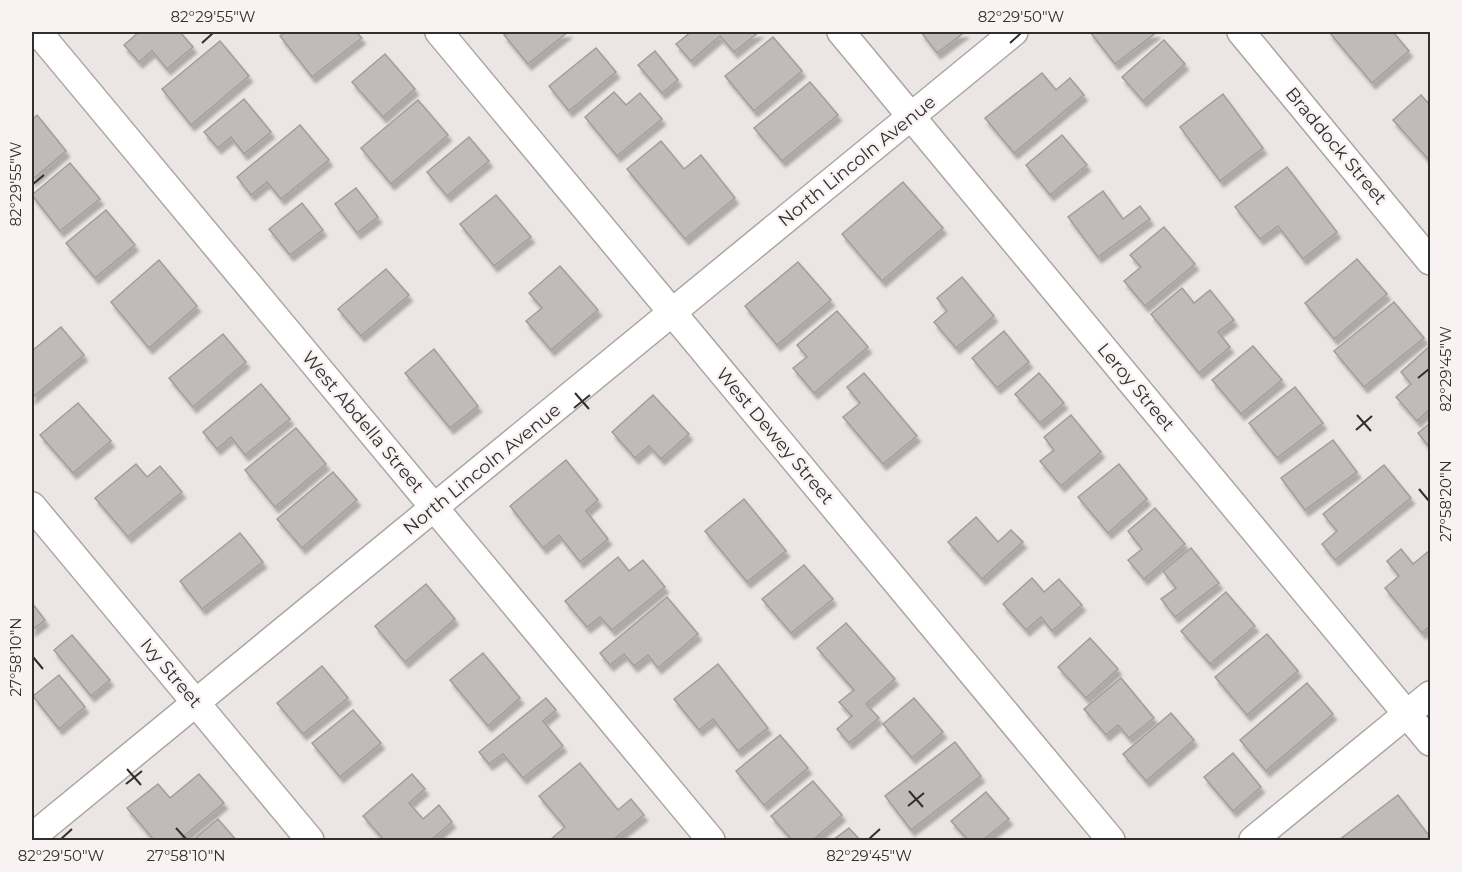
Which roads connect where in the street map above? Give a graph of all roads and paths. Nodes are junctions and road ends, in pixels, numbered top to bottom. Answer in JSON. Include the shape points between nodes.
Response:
{"nodes":[{"id":1,"x":38,"y":32,"type":"edge"},
{"id":2,"x":439,"y":32,"type":"edge"},
{"id":3,"x":841,"y":32,"type":"edge"},
{"id":4,"x":1014,"y":32,"type":"edge"},
{"id":5,"x":1241,"y":32,"type":"edge"},
{"id":6,"x":912,"y":116,"type":"junction"},
{"id":7,"x":1431,"y":261,"type":"edge"},
{"id":8,"x":672,"y":313,"type":"junction"},
{"id":9,"x":32,"y":506,"type":"edge"},
{"id":10,"x":434,"y":508,"type":"junction"},
{"id":11,"x":1431,"y":695,"type":"edge"},
{"id":12,"x":196,"y":704,"type":"junction"},
{"id":13,"x":1407,"y":714,"type":"junction"},
{"id":14,"x":1431,"y":742,"type":"edge"},
{"id":15,"x":32,"y":837,"type":"edge"},
{"id":16,"x":310,"y":840,"type":"edge"},
{"id":17,"x":711,"y":840,"type":"edge"},
{"id":18,"x":1112,"y":840,"type":"edge"},
{"id":19,"x":1253,"y":840,"type":"edge"}],
"edges":[{"from":1,"to":10,"type":"street","name":"West Abdella Street"},
{"from":2,"to":8,"type":"street","name":"West Dewey Street"},
{"from":3,"to":6,"type":"street","name":"Leroy Street"},
{"from":4,"to":6,"type":"street","name":"North Lincoln Avenue"},
{"from":5,"to":7,"type":"street","name":"Braddock Street"},
{"from":6,"to":8,"type":"street","name":"North Lincoln Avenue"},
{"from":6,"to":13,"type":"street","name":"Leroy Street"},
{"from":8,"to":10,"type":"street","name":"North Lincoln Avenue"},
{"from":8,"to":18,"type":"street","name":"West Dewey Street"},
{"from":9,"to":12,"type":"street","name":"Ivy Street"},
{"from":10,"to":12,"type":"street","name":"North Lincoln Avenue"},
{"from":10,"to":17,"type":"street","name":"West Abdella Street"},
{"from":11,"to":13,"type":"street"},
{"from":12,"to":15,"type":"street","name":"North Lincoln Avenue"},
{"from":12,"to":16,"type":"street","name":"Ivy Street"},
{"from":13,"to":14,"type":"street","name":"Leroy Street"},
{"from":13,"to":19,"type":"street"}]}
